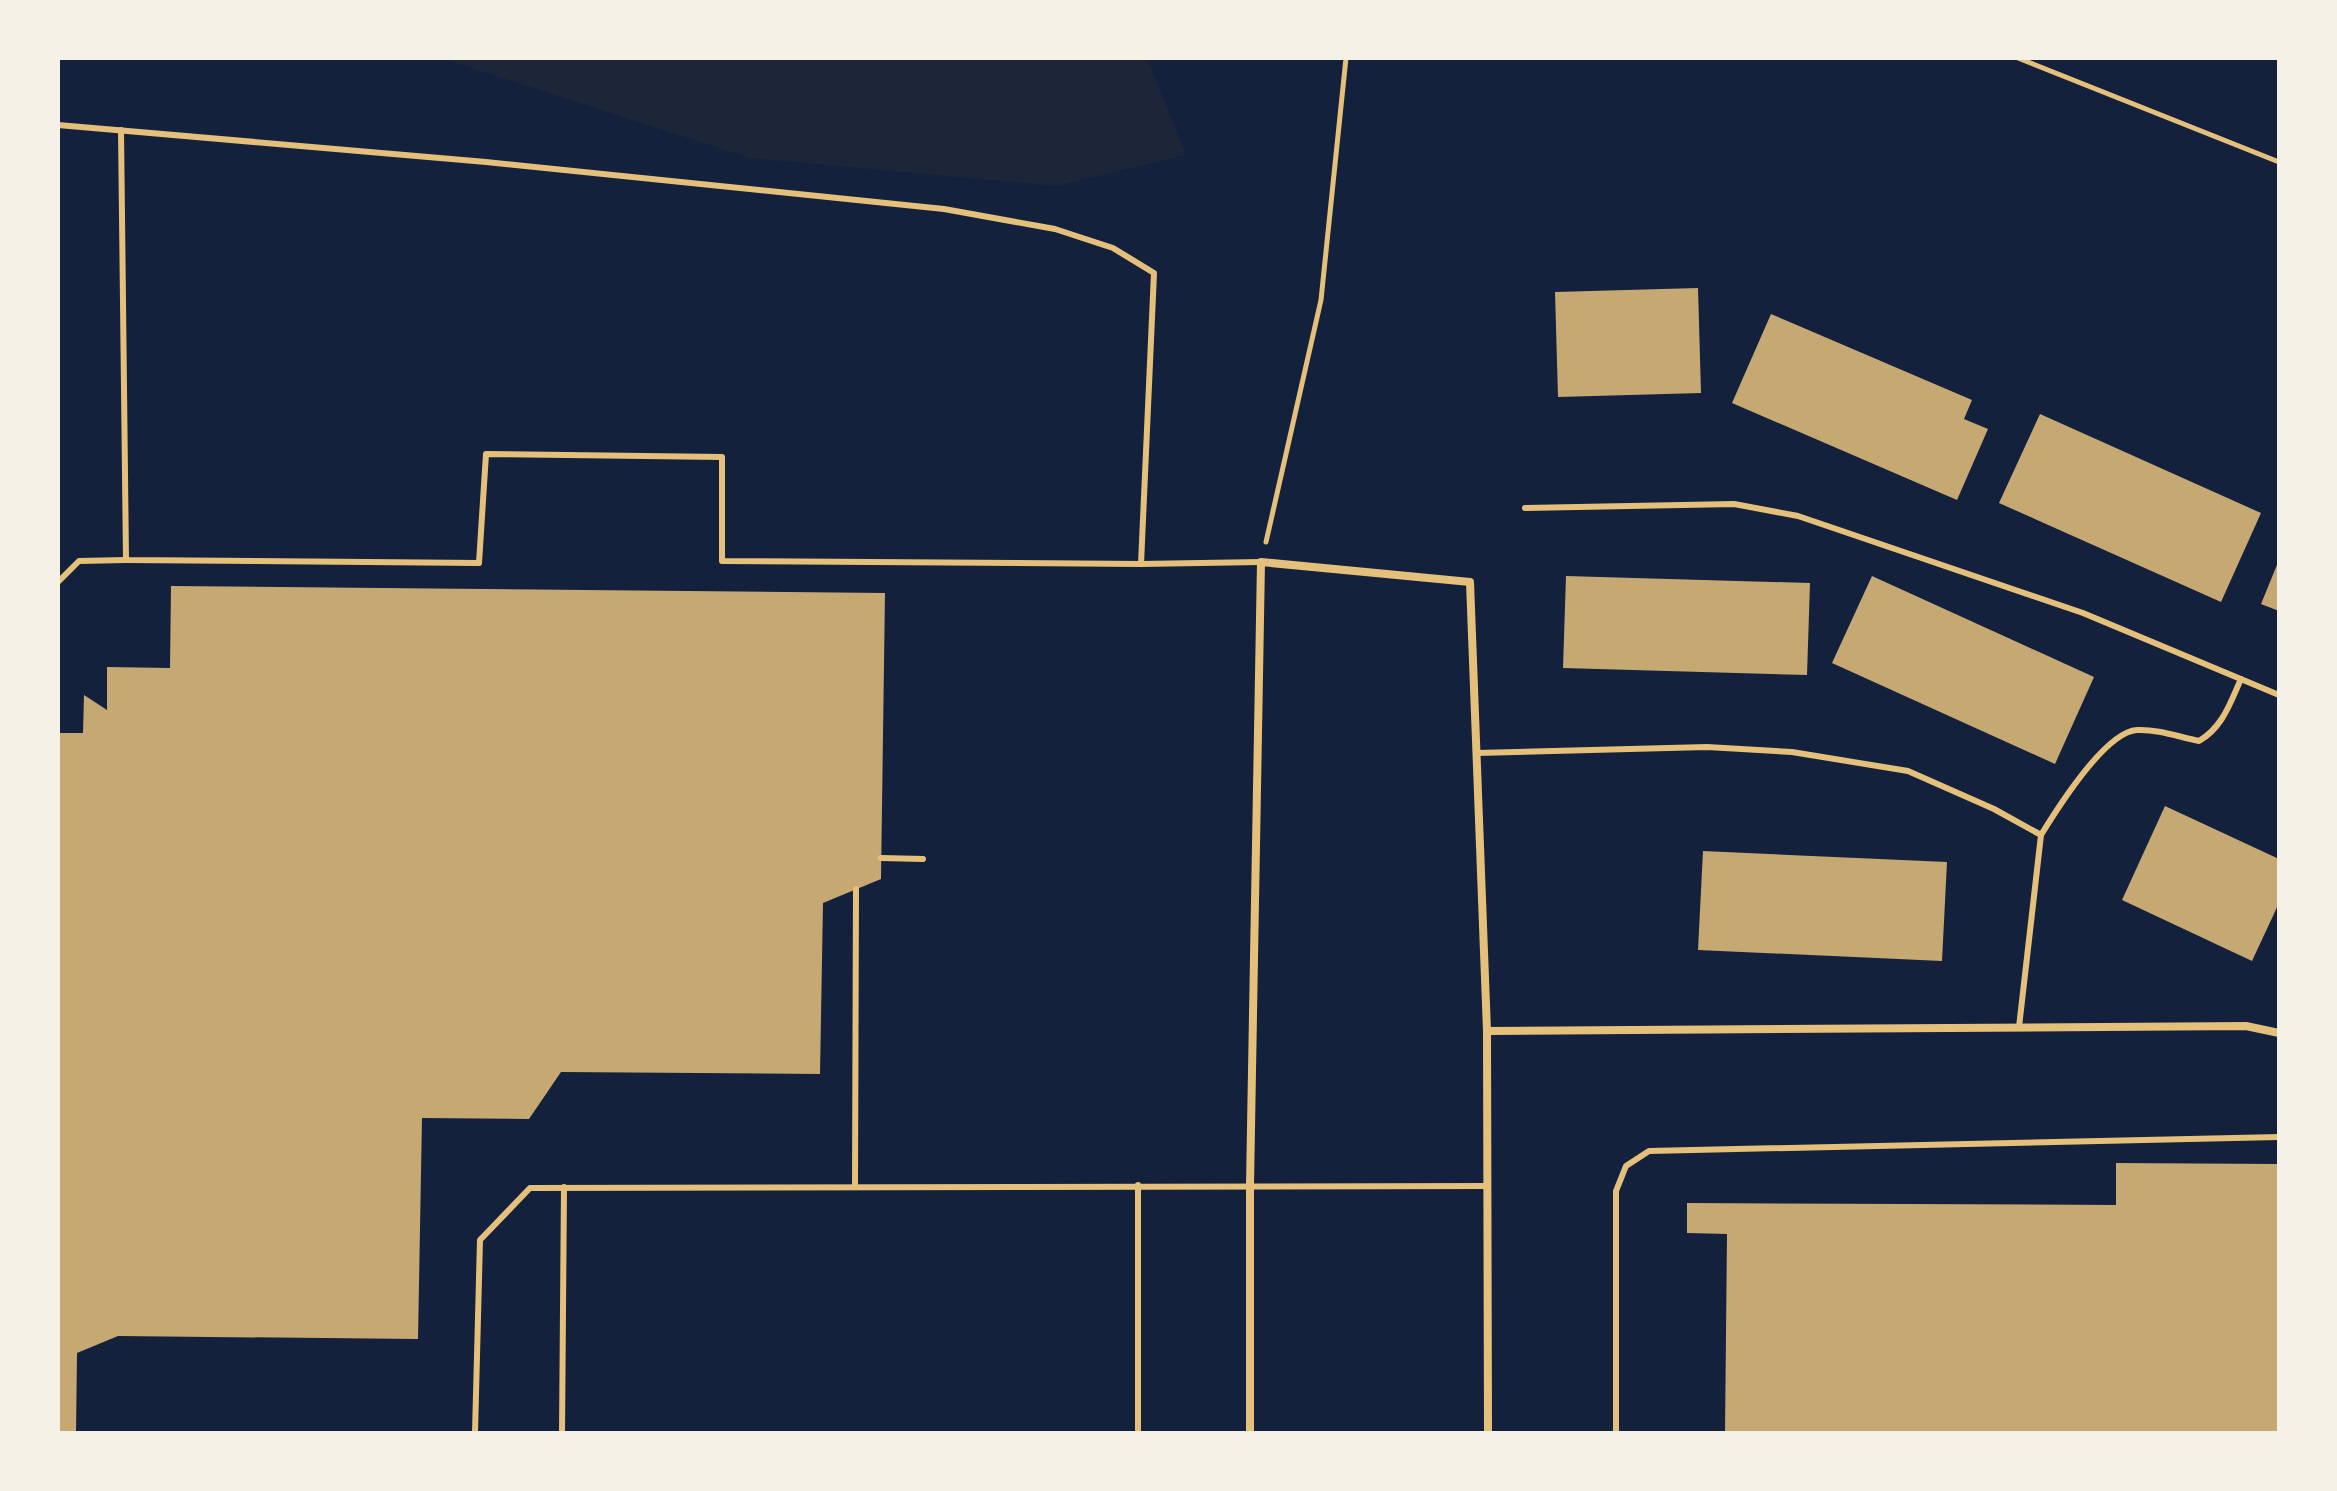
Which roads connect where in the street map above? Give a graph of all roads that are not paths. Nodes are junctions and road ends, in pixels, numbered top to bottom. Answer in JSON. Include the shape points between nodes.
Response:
{"nodes":[{"id":1,"x":58,"y":125,"type":"edge"},
{"id":2,"x":121,"y":130,"type":"junction"},
{"id":3,"x":1525,"y":508,"type":"dead end"},
{"id":4,"x":126,"y":560,"type":"junction"},
{"id":5,"x":1261,"y":562,"type":"junction"},
{"id":6,"x":1141,"y":564,"type":"junction"},
{"id":7,"x":58,"y":582,"type":"edge"},
{"id":8,"x":2241,"y":679,"type":"junction"},
{"id":9,"x":2279,"y":695,"type":"edge"},
{"id":10,"x":1477,"y":753,"type":"junction"},
{"id":11,"x":2041,"y":835,"type":"junction"},
{"id":12,"x":881,"y":858,"type":"dead end"},
{"id":13,"x":923,"y":859,"type":"dead end"},
{"id":14,"x":856,"y":889,"type":"dead end"},
{"id":15,"x":2019,"y":1027,"type":"junction"},
{"id":16,"x":1487,"y":1031,"type":"junction"},
{"id":17,"x":2279,"y":1033,"type":"edge"},
{"id":18,"x":2279,"y":1137,"type":"edge"},
{"id":19,"x":1138,"y":1185,"type":"junction"},
{"id":20,"x":1250,"y":1185,"type":"junction"},
{"id":21,"x":1488,"y":1186,"type":"junction"},
{"id":22,"x":564,"y":1187,"type":"junction"},
{"id":23,"x":855,"y":1187,"type":"junction"},
{"id":24,"x":475,"y":1433,"type":"edge"},
{"id":25,"x":562,"y":1433,"type":"edge"},
{"id":26,"x":1138,"y":1433,"type":"edge"},
{"id":27,"x":1250,"y":1433,"type":"edge"},
{"id":28,"x":1488,"y":1433,"type":"edge"},
{"id":29,"x":1616,"y":1433,"type":"edge"}],
"edges":[{"from":1,"to":2,"type":"lane"},
{"from":2,"to":4,"type":"lane"},
{"from":2,"to":6,"type":"lane","via":[[944,209],[1055,229],[1113,248],[1154,273]]},
{"from":3,"to":8,"type":"lane","via":[[1734,504],[1798,516],[2083,613]]},
{"from":4,"to":6,"type":"lane","via":[[479,563],[486,454],[722,457],[722,561]]},
{"from":4,"to":7,"type":"lane","via":[[79,561]]},
{"from":5,"to":6,"type":"lane"},
{"from":5,"to":10,"type":"street","via":[[1470,582]]},
{"from":5,"to":20,"type":"street"},
{"from":8,"to":9,"type":"lane"},
{"from":8,"to":11,"type":"lane","via":[[2213,733],[2199,741],[2134,730],[2114,740],[2068,792]]},
{"from":10,"to":11,"type":"lane","via":[[1707,747],[1792,752],[1908,771]]},
{"from":10,"to":16,"type":"street"},
{"from":11,"to":15,"type":"lane"},
{"from":12,"to":13,"type":"lane"},
{"from":14,"to":23,"type":"lane"},
{"from":15,"to":16,"type":"street"},
{"from":15,"to":17,"type":"street","via":[[2246,1026]]},
{"from":16,"to":21,"type":"street"},
{"from":18,"to":29,"type":"lane","via":[[1649,1151],[1626,1166],[1616,1191]]},
{"from":19,"to":20,"type":"lane"},
{"from":19,"to":23,"type":"lane"},
{"from":19,"to":26,"type":"lane"},
{"from":20,"to":21,"type":"lane"},
{"from":20,"to":27,"type":"street"},
{"from":21,"to":28,"type":"street"},
{"from":22,"to":23,"type":"lane"},
{"from":22,"to":24,"type":"lane","via":[[530,1188],[480,1240]]},
{"from":22,"to":25,"type":"lane"}]}
